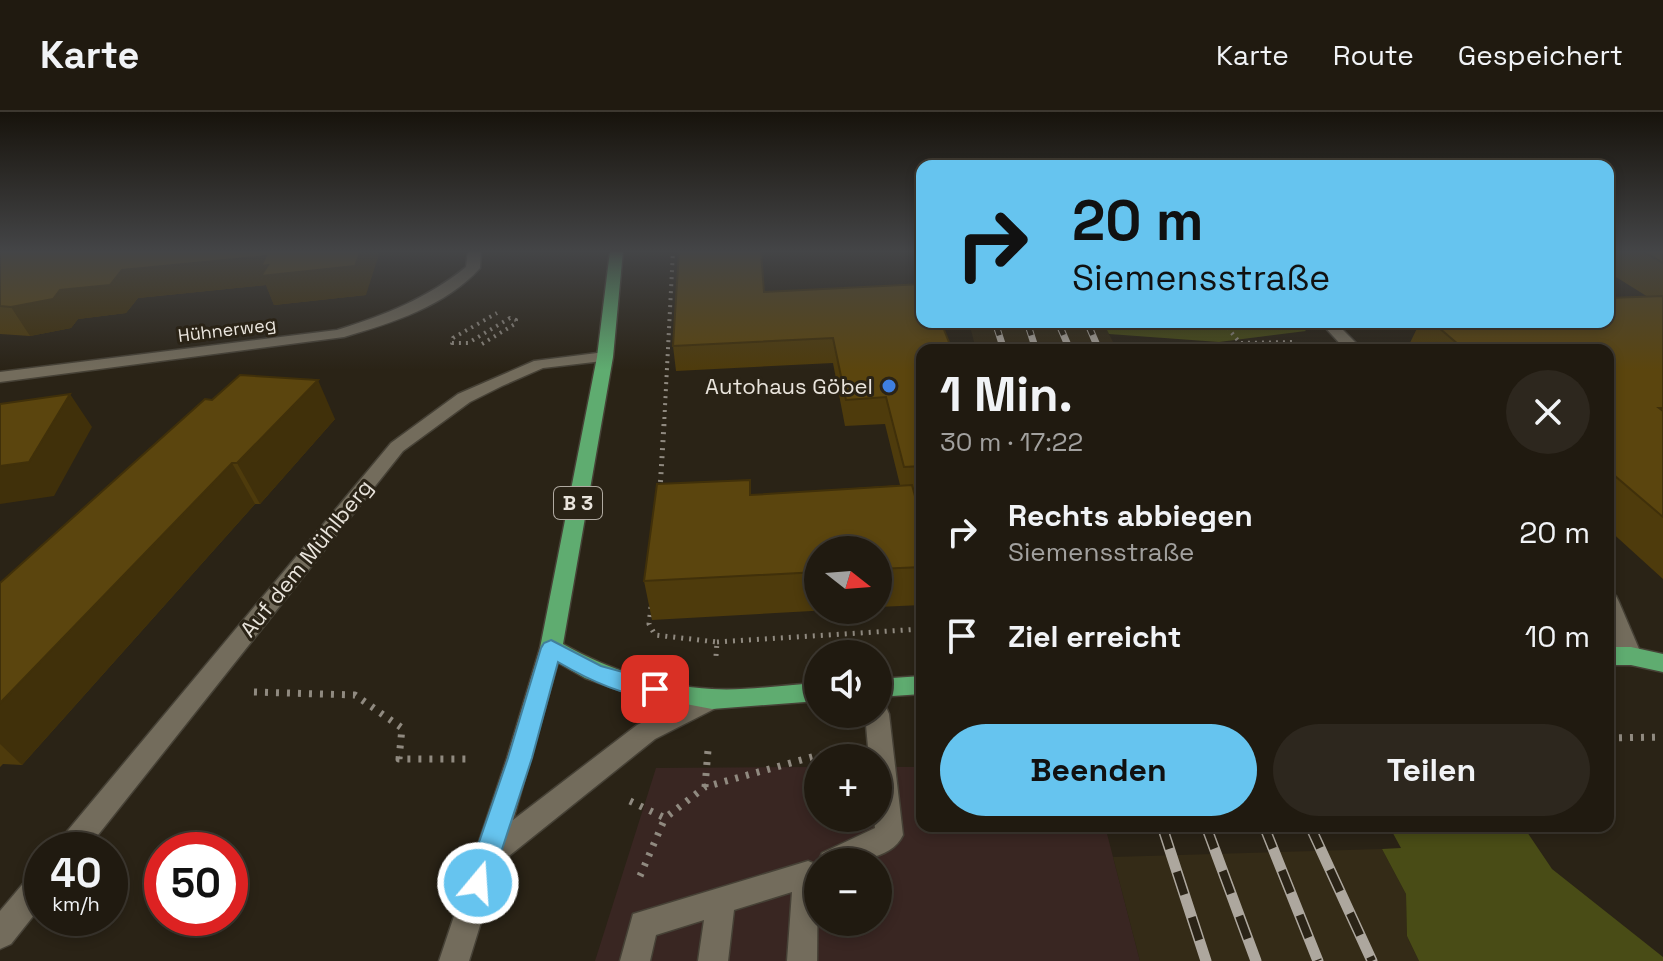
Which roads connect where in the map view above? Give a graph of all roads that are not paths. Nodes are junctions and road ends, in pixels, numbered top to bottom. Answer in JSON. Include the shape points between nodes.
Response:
{"nodes":[{"id":1,"x":446,"y":291,"type":"edge"},
{"id":2,"x":613,"y":291,"type":"edge"},
{"id":3,"x":1333,"y":328,"type":"edge"},
{"id":4,"x":1348,"y":344,"type":"edge"},
{"id":5,"x":605,"y":357,"type":"junction"},
{"id":6,"x":0,"y":377,"type":"edge"},
{"id":7,"x":1614,"y":631,"type":"edge"},
{"id":8,"x":551,"y":648,"type":"junction"},
{"id":9,"x":1619,"y":656,"type":"edge"},
{"id":10,"x":1663,"y":663,"type":"edge"},
{"id":11,"x":916,"y":685,"type":"edge"},
{"id":12,"x":892,"y":687,"type":"edge"},
{"id":13,"x":804,"y":693,"type":"edge"},
{"id":14,"x":712,"y":699,"type":"junction"},
{"id":15,"x":878,"y":728,"type":"edge"},
{"id":16,"x":84,"y":832,"type":"edge"},
{"id":17,"x":861,"y":848,"type":"edge"},
{"id":18,"x":486,"y":858,"type":"junction"},
{"id":19,"x":804,"y":873,"type":"edge"},
{"id":20,"x":721,"y":900,"type":"junction"},
{"id":21,"x":24,"y":905,"type":"edge"},
{"id":22,"x":0,"y":934,"type":"edge"},
{"id":23,"x":807,"y":936,"type":"edge"},
{"id":24,"x":454,"y":961,"type":"edge"},
{"id":25,"x":635,"y":961,"type":"edge"},
{"id":26,"x":713,"y":961,"type":"edge"},
{"id":27,"x":802,"y":961,"type":"edge"}],
"edges":[{"from":1,"to":6,"type":"street","name":"Hühnerweg","via":[[390,318],[339,334]]},
{"from":2,"to":5,"type":"main road","number":"B 3"},
{"from":3,"to":4,"type":"street"},
{"from":5,"to":8,"type":"main road","number":"B 3"},
{"from":5,"to":16,"type":"street","name":"Auf dem Mühlberg","via":[[540,364],[496,383],[464,398],[397,447]]},
{"from":7,"to":9,"type":"street"},
{"from":8,"to":14,"type":"main road","via":[[628,684]]},
{"from":8,"to":18,"type":"street"},
{"from":9,"to":10,"type":"main road"},
{"from":11,"to":12,"type":"main road"},
{"from":13,"to":14,"type":"main road"},
{"from":14,"to":18,"type":"street","via":[[646,732]]},
{"from":15,"to":17,"type":"street","via":[[889,835]]},
{"from":18,"to":24,"type":"street"},
{"from":19,"to":20,"type":"street"},
{"from":20,"to":25,"type":"street","via":[[643,924]]},
{"from":20,"to":26,"type":"street"},
{"from":21,"to":22,"type":"street"},
{"from":23,"to":27,"type":"street"}]}
